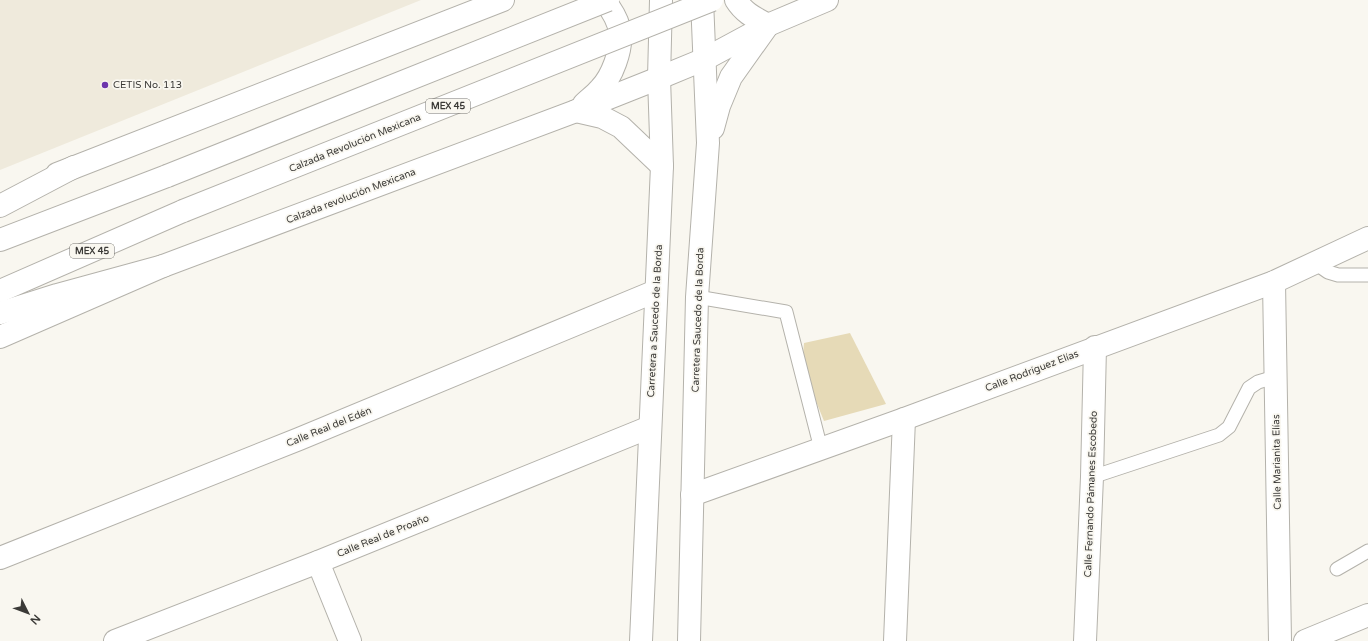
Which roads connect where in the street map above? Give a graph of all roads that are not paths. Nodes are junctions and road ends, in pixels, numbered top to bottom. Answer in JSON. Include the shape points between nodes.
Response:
{"nodes":[{"id":1,"x":503,"y":0,"type":"edge"},
{"id":2,"x":604,"y":0,"type":"edge"},
{"id":3,"x":608,"y":0,"type":"edge"},
{"id":4,"x":661,"y":0,"type":"edge"},
{"id":5,"x":702,"y":0,"type":"edge"},
{"id":6,"x":712,"y":0,"type":"edge"},
{"id":7,"x":736,"y":0,"type":"edge"},
{"id":8,"x":827,"y":0,"type":"edge"},
{"id":9,"x":768,"y":25,"type":"junction"},
{"id":10,"x":705,"y":59,"type":"junction"},
{"id":11,"x":659,"y":78,"type":"junction"},
{"id":12,"x":576,"y":111,"type":"junction"},
{"id":13,"x":708,"y":143,"type":"junction"},
{"id":14,"x":662,"y":166,"type":"junction"},
{"id":15,"x":74,"y":167,"type":"junction"},
{"id":16,"x":0,"y":196,"type":"edge"},
{"id":17,"x":0,"y":206,"type":"edge"},
{"id":18,"x":1368,"y":238,"type":"edge"},
{"id":19,"x":0,"y":240,"type":"edge"},
{"id":20,"x":1315,"y":263,"type":"junction"},
{"id":21,"x":163,"y":266,"type":"junction"},
{"id":22,"x":1368,"y":276,"type":"edge"},
{"id":23,"x":1274,"y":282,"type":"junction"},
{"id":24,"x":0,"y":291,"type":"edge"},
{"id":25,"x":656,"y":291,"type":"junction"},
{"id":26,"x":697,"y":298,"type":"junction"},
{"id":27,"x":0,"y":313,"type":"edge"},
{"id":28,"x":0,"y":336,"type":"edge"},
{"id":29,"x":1095,"y":348,"type":"junction"},
{"id":30,"x":1275,"y":377,"type":"junction"},
{"id":31,"x":904,"y":419,"type":"junction"},
{"id":32,"x":650,"y":427,"type":"junction"},
{"id":33,"x":821,"y":449,"type":"junction"},
{"id":34,"x":1092,"y":477,"type":"junction"},
{"id":35,"x":692,"y":495,"type":"junction"},
{"id":36,"x":1368,"y":551,"type":"edge"},
{"id":37,"x":0,"y":558,"type":"edge"},
{"id":38,"x":318,"y":562,"type":"junction"},
{"id":39,"x":1337,"y":569,"type":"dead end"},
{"id":40,"x":1368,"y":615,"type":"edge"},
{"id":41,"x":115,"y":641,"type":"edge"},
{"id":42,"x":350,"y":641,"type":"edge"},
{"id":43,"x":641,"y":641,"type":"edge"},
{"id":44,"x":689,"y":641,"type":"edge"},
{"id":45,"x":895,"y":641,"type":"edge"},
{"id":46,"x":1085,"y":641,"type":"edge"},
{"id":47,"x":1280,"y":641,"type":"edge"},
{"id":48,"x":1305,"y":641,"type":"edge"}],
"edges":[{"from":1,"to":15,"type":"street"},
{"from":2,"to":12,"type":"street","via":[[613,12],[620,32],[618,52],[613,70],[601,88]]},
{"from":3,"to":19,"type":"street","bridge":true},
{"from":4,"to":11,"type":"street","name":"Carretera a Saucedo de la Borda"},
{"from":5,"to":10,"type":"street","name":"Carretera Saucedo de la Borda"},
{"from":6,"to":24,"type":"street","name":"Calzada Revolución Mexicana","number":"MEX 45","bridge":true,"via":[[183,211]]},
{"from":7,"to":9,"type":"street","via":[[749,15]]},
{"from":8,"to":9,"type":"street","name":"Calzada revolución Mexicana"},
{"from":9,"to":10,"type":"street","name":"Calzada revolución Mexicana"},
{"from":9,"to":13,"type":"street","via":[[731,77]]},
{"from":10,"to":11,"type":"street","name":"Calzada revolución Mexicana"},
{"from":10,"to":13,"type":"street","name":"Carretera Saucedo de la Borda"},
{"from":11,"to":12,"type":"street","name":"Calzada revolución Mexicana"},
{"from":11,"to":14,"type":"street","name":"Carretera a Saucedo de la Borda"},
{"from":12,"to":14,"type":"street","via":[[602,117],[621,127]]},
{"from":12,"to":21,"type":"street","name":"Calzada revolución Mexicana"},
{"from":13,"to":26,"type":"street","name":"Carretera Saucedo de la Borda"},
{"from":14,"to":25,"type":"street","name":"Carretera a Saucedo de la Borda"},
{"from":15,"to":16,"type":"street"},
{"from":15,"to":17,"type":"street"},
{"from":18,"to":20,"type":"street","name":"Calle Rodríguez Elías"},
{"from":20,"to":22,"type":"lane","via":[[1338,275]]},
{"from":20,"to":23,"type":"street","name":"Calle Rodríguez Elías"},
{"from":21,"to":27,"type":"street"},
{"from":21,"to":28,"type":"street","name":"Calzada revolución Mexicana"},
{"from":23,"to":29,"type":"street","name":"Calle Rodríguez Elías"},
{"from":23,"to":30,"type":"street","name":"Calle Marianita Elías"},
{"from":25,"to":32,"type":"street","name":"Carretera a Saucedo de la Borda"},
{"from":25,"to":37,"type":"street","name":"Calle Real del Edén","via":[[292,442]]},
{"from":26,"to":33,"type":"lane","via":[[786,312]]},
{"from":26,"to":35,"type":"street","name":"Carretera Saucedo de la Borda"},
{"from":29,"to":31,"type":"street","name":"Calle Rodríguez Elías"},
{"from":29,"to":34,"type":"street","name":"Calle Fernando Pámanes Escobedo"},
{"from":30,"to":34,"type":"lane","via":[[1258,382],[1250,388],[1229,427],[1219,434]]},
{"from":30,"to":47,"type":"street","name":"Calle Marianita Elías"},
{"from":31,"to":33,"type":"street","name":"Calle Rodríguez Elías"},
{"from":31,"to":45,"type":"street"},
{"from":32,"to":38,"type":"street","name":"Calle Real de Proaño"},
{"from":32,"to":43,"type":"street","name":"Carretera a Saucedo de la Borda"},
{"from":33,"to":35,"type":"street","name":"Calle Rodríguez Elías"},
{"from":34,"to":46,"type":"street","name":"Calle Fernando Pámanes Escobedo"},
{"from":35,"to":44,"type":"street","name":"Carretera Saucedo de la Borda"},
{"from":36,"to":39,"type":"lane"},
{"from":38,"to":41,"type":"street","name":"Calle Real de Proaño"},
{"from":38,"to":42,"type":"street"},
{"from":40,"to":48,"type":"street"}]}
